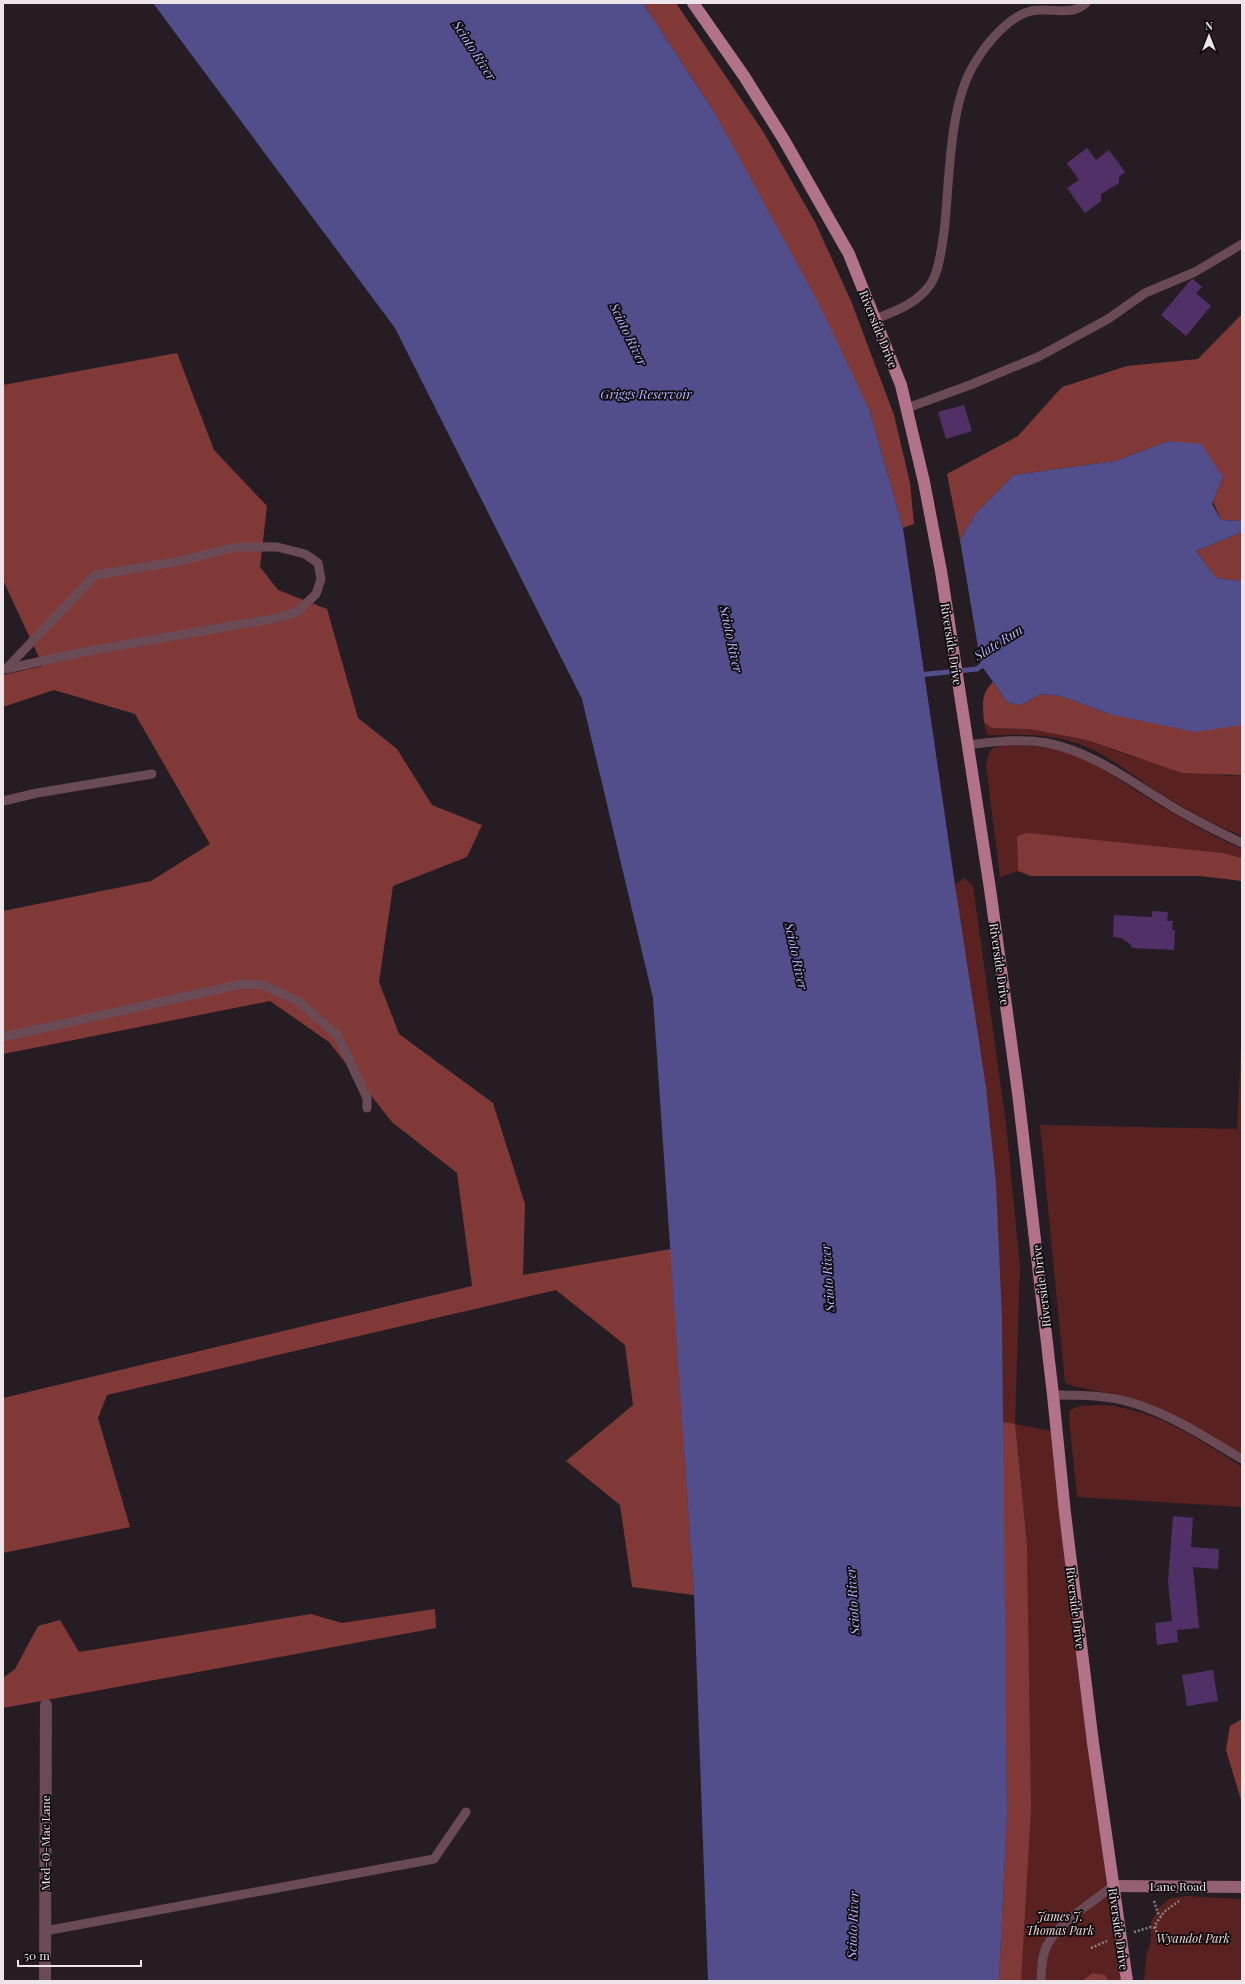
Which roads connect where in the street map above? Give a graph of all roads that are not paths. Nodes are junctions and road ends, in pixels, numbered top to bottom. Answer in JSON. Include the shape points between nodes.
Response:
{"nodes":[{"id":1,"x":693,"y":3,"type":"edge"},
{"id":2,"x":1086,"y":3,"type":"edge"},
{"id":3,"x":1242,"y":244,"type":"edge"},
{"id":4,"x":875,"y":319,"type":"junction"},
{"id":5,"x":907,"y":408,"type":"junction"},
{"id":6,"x":4,"y":669,"type":"edge"},
{"id":7,"x":967,"y":745,"type":"junction"},
{"id":8,"x":152,"y":774,"type":"dead end"},
{"id":9,"x":3,"y":801,"type":"edge"},
{"id":10,"x":1242,"y":843,"type":"edge"},
{"id":11,"x":3,"y":1037,"type":"edge"},
{"id":12,"x":367,"y":1108,"type":"dead end"},
{"id":13,"x":1053,"y":1395,"type":"junction"},
{"id":14,"x":1242,"y":1459,"type":"edge"},
{"id":15,"x":46,"y":1705,"type":"dead end"},
{"id":16,"x":466,"y":1812,"type":"dead end"},
{"id":17,"x":1113,"y":1886,"type":"junction"},
{"id":18,"x":1242,"y":1887,"type":"edge"},
{"id":19,"x":45,"y":1931,"type":"junction"},
{"id":20,"x":45,"y":1981,"type":"edge"},
{"id":21,"x":1041,"y":1981,"type":"edge"},
{"id":22,"x":1127,"y":1981,"type":"edge"}],
"edges":[{"from":1,"to":4,"type":"main road","name":"Riverside Drive","via":[[744,76],[811,186],[848,254]]},
{"from":2,"to":4,"type":"lane","via":[[1074,10],[1030,11],[1018,16],[998,32],[977,59],[968,74],[952,134],[941,253],[931,283],[915,301]]},
{"from":3,"to":5,"type":"lane","via":[[1195,272],[1145,294],[1108,319],[1038,357]]},
{"from":4,"to":5,"type":"main road","name":"Riverside Drive"},
{"from":5,"to":7,"type":"main road","name":"Riverside Drive","via":[[934,529]]},
{"from":6,"to":6,"type":"lane","via":[[83,652],[277,618],[298,611],[316,594],[321,579],[318,564],[305,554],[277,547],[236,547],[180,561],[95,575]]},
{"from":7,"to":10,"type":"lane","via":[[1021,741],[1046,743],[1078,752],[1110,768],[1185,814]]},
{"from":7,"to":13,"type":"main road","name":"Riverside Drive","via":[[1018,1093]]},
{"from":8,"to":9,"type":"lane"},
{"from":11,"to":12,"type":"lane","via":[[242,984],[263,985],[298,1001],[338,1036],[367,1098]]},
{"from":13,"to":14,"type":"lane","via":[[1090,1395],[1136,1404],[1176,1420]]},
{"from":13,"to":17,"type":"main road","name":"Riverside Drive","via":[[1065,1513]]},
{"from":15,"to":19,"type":"street","name":"Med-O-Mac Lane"},
{"from":16,"to":19,"type":"lane","via":[[434,1858]]},
{"from":17,"to":18,"type":"street","name":"Lane Road"},
{"from":17,"to":21,"type":"lane","via":[[1062,1926],[1048,1944]]},
{"from":17,"to":22,"type":"main road","name":"Riverside Drive"},
{"from":19,"to":20,"type":"street","name":"Med-O-Mac Lane"}]}
